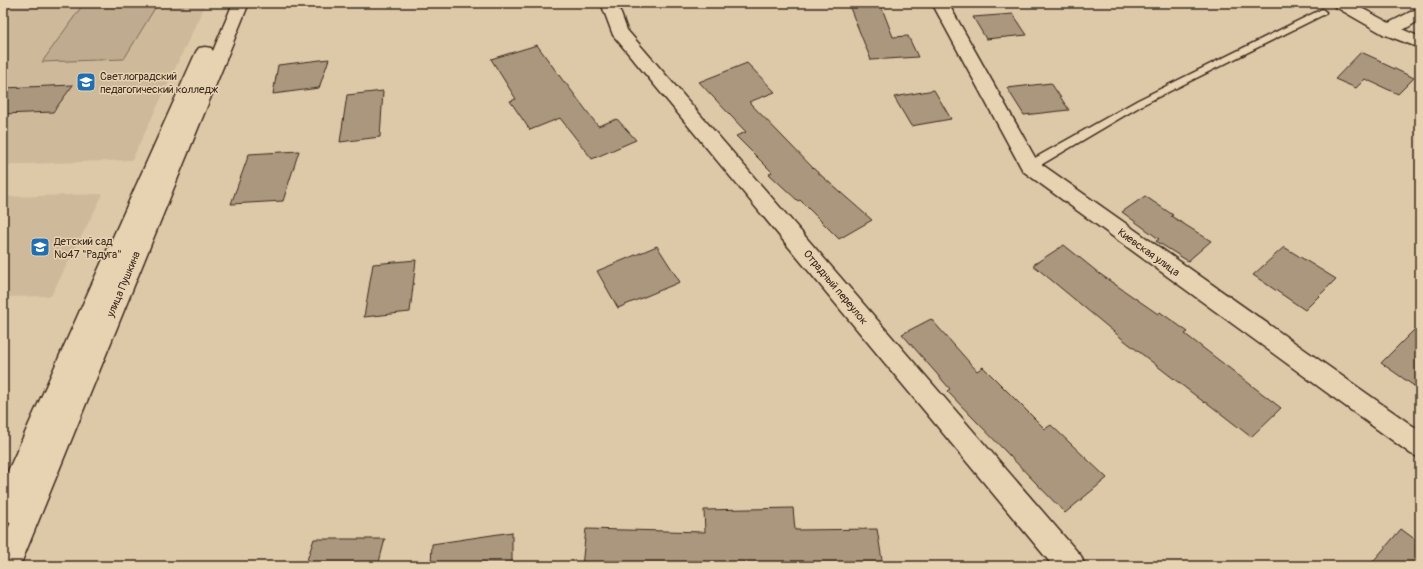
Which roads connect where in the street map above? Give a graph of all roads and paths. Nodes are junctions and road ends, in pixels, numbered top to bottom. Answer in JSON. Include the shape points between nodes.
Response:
{"nodes":[{"id":1,"x":226,"y":3,"type":"edge"},
{"id":2,"x":241,"y":3,"type":"edge"},
{"id":3,"x":609,"y":3,"type":"edge"},
{"id":4,"x":940,"y":3,"type":"edge"},
{"id":5,"x":1340,"y":3,"type":"edge"},
{"id":6,"x":1322,"y":12,"type":"dead end"},
{"id":7,"x":1420,"y":13,"type":"edge"},
{"id":8,"x":1389,"y":30,"type":"junction"},
{"id":9,"x":1420,"y":43,"type":"edge"},
{"id":10,"x":1030,"y":166,"type":"junction"},
{"id":11,"x":1420,"y":446,"type":"edge"},
{"id":12,"x":3,"y":512,"type":"edge"},
{"id":13,"x":6,"y":566,"type":"edge"},
{"id":14,"x":1071,"y":566,"type":"edge"}],
"edges":[{"from":1,"to":12,"type":"street"},
{"from":2,"to":13,"type":"street","name":"улица Пушкина"},
{"from":3,"to":14,"type":"street","name":"Отрадный переулок","via":[[619,31]]},
{"from":4,"to":10,"type":"street","name":"Киевская улица"},
{"from":5,"to":8,"type":"street"},
{"from":6,"to":10,"type":"lane","via":[[1141,102]]},
{"from":7,"to":8,"type":"street"},
{"from":8,"to":9,"type":"street"},
{"from":10,"to":11,"type":"street","name":"Киевская улица"}]}
